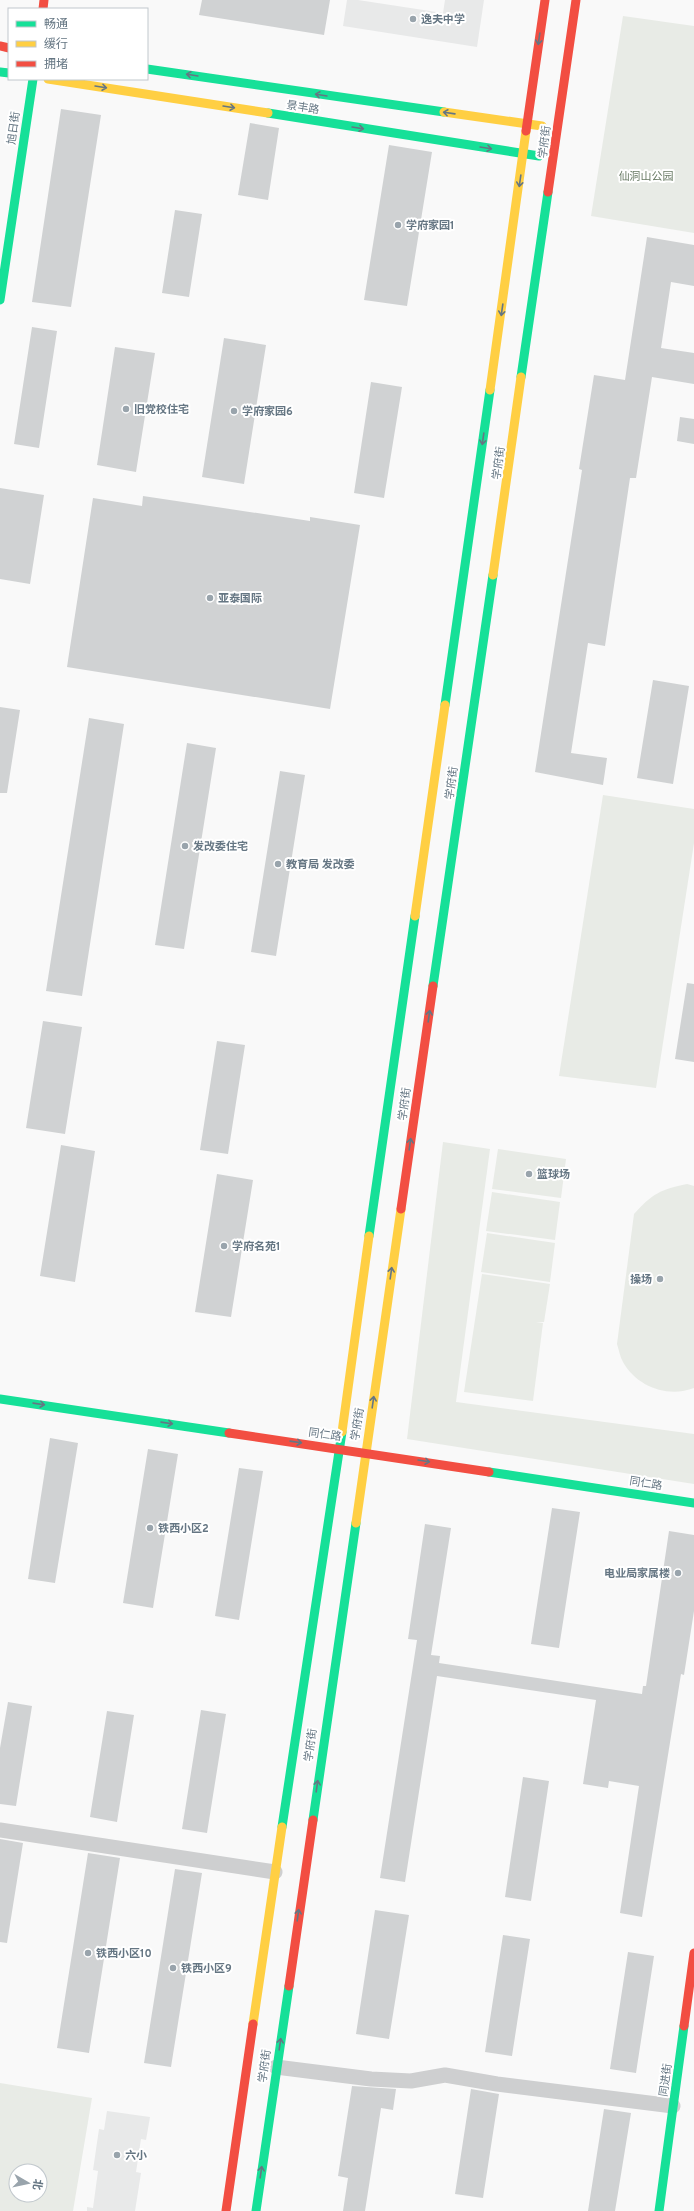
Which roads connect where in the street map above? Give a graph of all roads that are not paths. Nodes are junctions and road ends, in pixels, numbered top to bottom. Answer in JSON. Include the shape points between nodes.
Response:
{"nodes":[{"id":1,"x":545,"y":0,"type":"edge"},
{"id":2,"x":576,"y":0,"type":"edge"},
{"id":3,"x":148,"y":68,"type":"edge"},
{"id":4,"x":33,"y":80,"type":"edge"},
{"id":5,"x":54,"y":80,"type":"edge"},
{"id":6,"x":527,"y":124,"type":"junction"},
{"id":7,"x":557,"y":129,"type":"junction"},
{"id":8,"x":524,"y":154,"type":"junction"},
{"id":9,"x":554,"y":158,"type":"junction"},
{"id":10,"x":0,"y":300,"type":"edge"},
{"id":11,"x":0,"y":1390,"type":"edge"},
{"id":12,"x":0,"y":1399,"type":"edge"},
{"id":13,"x":71,"y":1400,"type":"dead end"},
{"id":14,"x":337,"y":1436,"type":"junction"},
{"id":15,"x":364,"y":1440,"type":"junction"},
{"id":16,"x":338,"y":1448,"type":"junction"},
{"id":17,"x":365,"y":1452,"type":"junction"},
{"id":18,"x":694,"y":1503,"type":"edge"},
{"id":19,"x":0,"y":1830,"type":"edge"},
{"id":20,"x":275,"y":1872,"type":"junction"},
{"id":21,"x":694,"y":1953,"type":"edge"},
{"id":22,"x":276,"y":2067,"type":"junction"},
{"id":23,"x":673,"y":2106,"type":"junction"},
{"id":24,"x":226,"y":2211,"type":"edge"},
{"id":25,"x":256,"y":2211,"type":"edge"},
{"id":26,"x":659,"y":2211,"type":"edge"}],
"edges":[{"from":1,"to":6,"type":"main road","name":"学府街","one_way":true},
{"from":2,"to":7,"type":"main road","name":"学府街"},
{"from":6,"to":3,"type":"main road","name":"景丰路","one_way":true},
{"from":4,"to":10,"type":"main road","name":"旭日街"},
{"from":5,"to":8,"type":"main road","name":"景丰路","one_way":true},
{"from":6,"to":7,"type":"main road","name":"景丰路"},
{"from":6,"to":8,"type":"main road","name":"学府街"},
{"from":7,"to":9,"type":"main road","name":"学府街"},
{"from":8,"to":9,"type":"main road","name":"景丰路"},
{"from":8,"to":14,"type":"main road","name":"学府街","one_way":true},
{"from":15,"to":9,"type":"main road","name":"学府街","one_way":true},
{"from":11,"to":13,"type":"main road"},
{"from":12,"to":16,"type":"main road","name":"同仁路","one_way":true},
{"from":14,"to":15,"type":"main road","name":"同仁路"},
{"from":14,"to":16,"type":"main road","name":"学府街"},
{"from":15,"to":17,"type":"main road","name":"学府街"},
{"from":16,"to":17,"type":"main road","name":"同仁路"},
{"from":16,"to":20,"type":"main road","name":"学府街"},
{"from":17,"to":18,"type":"main road","name":"同仁路","one_way":true},
{"from":22,"to":17,"type":"main road","name":"学府街","one_way":true},
{"from":19,"to":20,"type":"street"},
{"from":20,"to":24,"type":"main road","name":"学府街"},
{"from":21,"to":23,"type":"main road","name":"同进街"},
{"from":22,"to":23,"type":"street","via":[[371,2079],[412,2081],[445,2075]]},
{"from":25,"to":22,"type":"main road","name":"学府街","one_way":true},
{"from":23,"to":26,"type":"main road","name":"同进街"}]}
